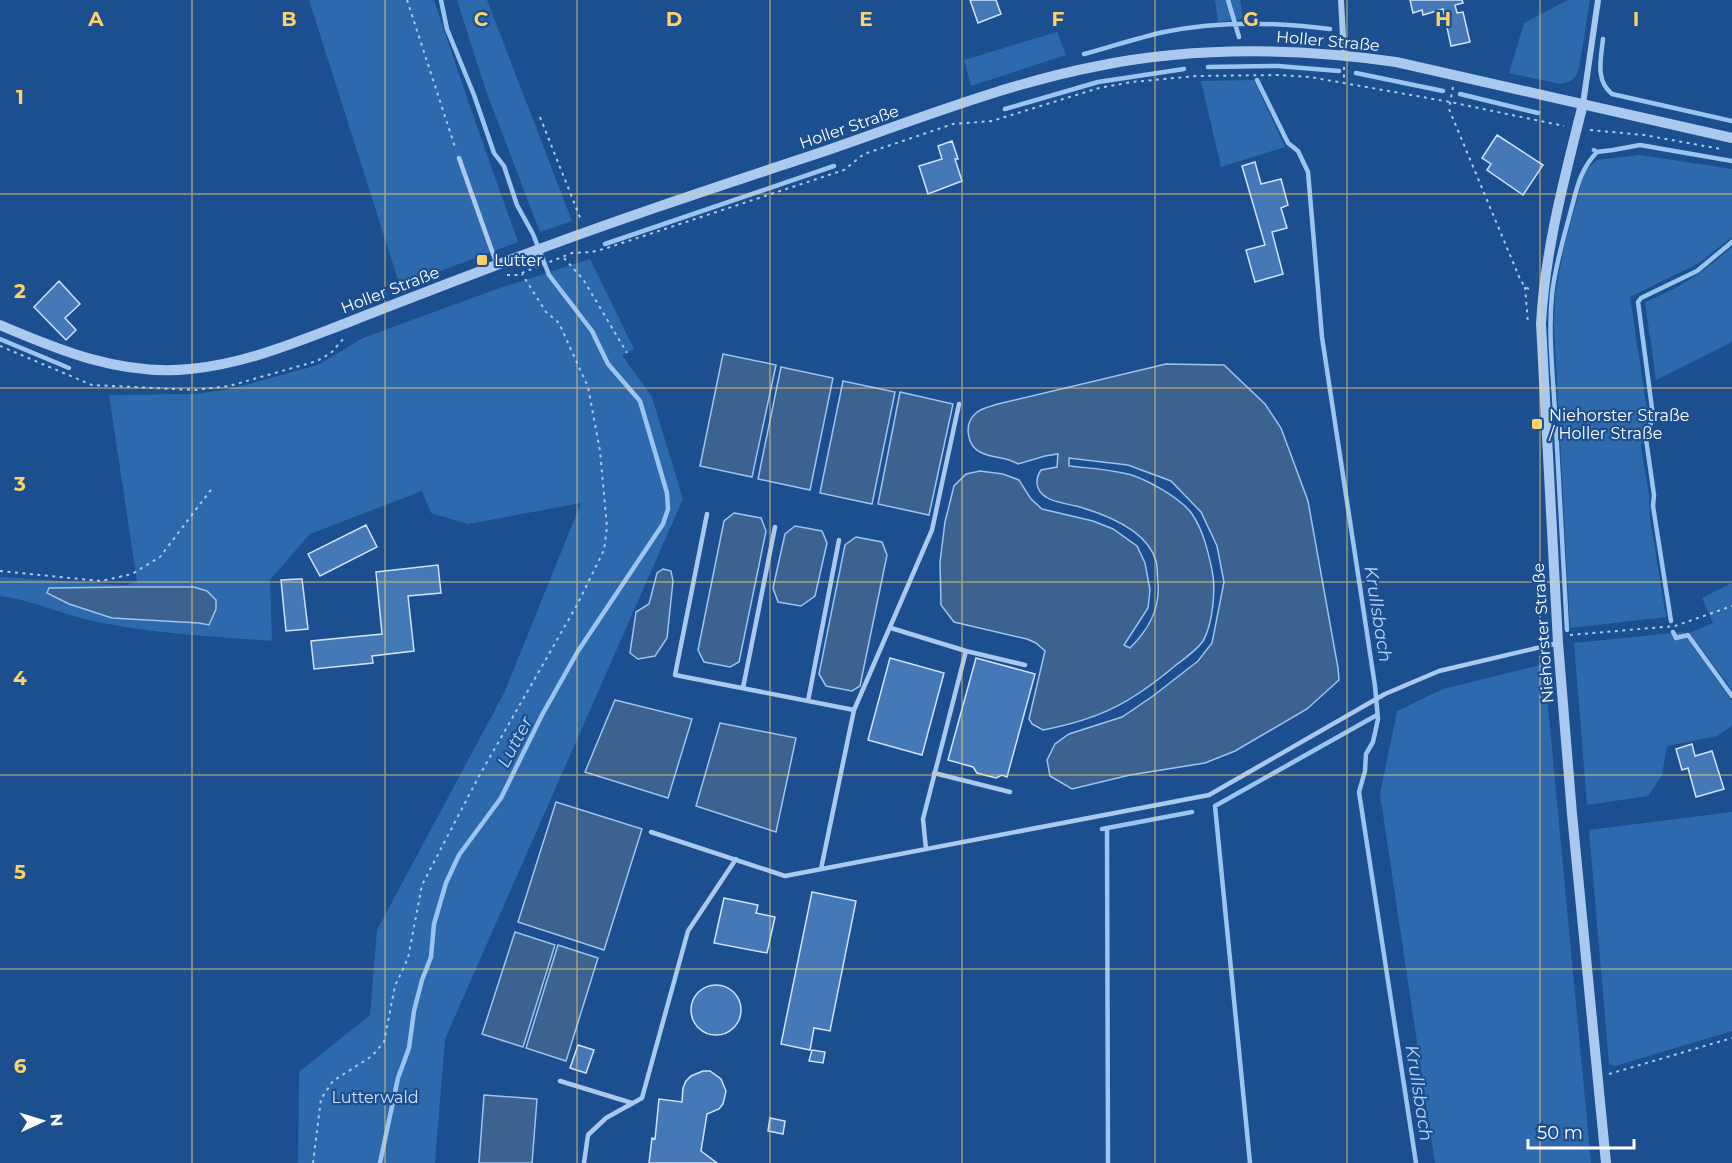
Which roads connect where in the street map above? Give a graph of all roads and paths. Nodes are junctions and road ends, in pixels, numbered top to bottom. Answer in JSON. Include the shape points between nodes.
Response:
{"nodes":[{"id":1,"x":407,"y":0,"type":"edge"},
{"id":2,"x":1341,"y":0,"type":"edge"},
{"id":3,"x":1598,"y":0,"type":"edge"},
{"id":4,"x":1344,"y":55,"type":"junction"},
{"id":5,"x":1450,"y":102,"type":"junction"},
{"id":6,"x":1583,"y":104,"type":"junction"},
{"id":7,"x":540,"y":117,"type":"dead end"},
{"id":8,"x":1577,"y":128,"type":"junction"},
{"id":9,"x":1732,"y":138,"type":"edge"},
{"id":10,"x":1721,"y":150,"type":"dead end"},
{"id":11,"x":459,"y":159,"type":"joint"},
{"id":12,"x":586,"y":233,"type":"junction"},
{"id":13,"x":564,"y":258,"type":"junction"},
{"id":14,"x":497,"y":265,"type":"junction"},
{"id":15,"x":522,"y":274,"type":"junction"},
{"id":16,"x":502,"y":277,"type":"dead end"},
{"id":17,"x":1543,"y":291,"type":"junction"},
{"id":18,"x":0,"y":325,"type":"edge"},
{"id":19,"x":627,"y":353,"type":"dead end"},
{"id":20,"x":959,"y":404,"type":"dead end"},
{"id":21,"x":213,"y":487,"type":"dead end"},
{"id":22,"x":706,"y":514,"type":"dead end"},
{"id":23,"x":775,"y":527,"type":"dead end"},
{"id":24,"x":839,"y":540,"type":"dead end"},
{"id":25,"x":0,"y":571,"type":"edge"},
{"id":26,"x":1732,"y":606,"type":"edge"},
{"id":27,"x":891,"y":628,"type":"junction"},
{"id":28,"x":1558,"y":639,"type":"junction"},
{"id":29,"x":966,"y":651,"type":"junction"},
{"id":30,"x":1025,"y":665,"type":"dead end"},
{"id":31,"x":743,"y":688,"type":"junction"},
{"id":32,"x":808,"y":701,"type":"junction"},
{"id":33,"x":854,"y":710,"type":"junction"},
{"id":34,"x":934,"y":773,"type":"junction"},
{"id":35,"x":1010,"y":792,"type":"dead end"},
{"id":36,"x":651,"y":832,"type":"dead end"},
{"id":37,"x":926,"y":849,"type":"junction"},
{"id":38,"x":736,"y":860,"type":"junction"},
{"id":39,"x":821,"y":869,"type":"junction"},
{"id":40,"x":1732,"y":1038,"type":"edge"},
{"id":41,"x":1597,"y":1077,"type":"junction"},
{"id":42,"x":560,"y":1081,"type":"dead end"},
{"id":43,"x":632,"y":1104,"type":"junction"},
{"id":44,"x":313,"y":1163,"type":"edge"},
{"id":45,"x":584,"y":1163,"type":"edge"},
{"id":46,"x":1606,"y":1163,"type":"edge"}],
"edges":[{"from":1,"to":11,"type":"path"},
{"from":2,"to":4,"type":"street"},
{"from":3,"to":6,"type":"street"},
{"from":4,"to":6,"type":"street","name":"Holler Straße","via":[[1396,62]]},
{"from":4,"to":12,"type":"street","name":"Holler Straße","via":[[1289,51],[1194,53],[1066,73]]},
{"from":5,"to":8,"type":"path"},
{"from":5,"to":13,"type":"path","via":[[1279,75],[1132,82],[992,121],[953,124],[864,154],[844,170],[608,248],[572,253]]},
{"from":5,"to":17,"type":"path","via":[[1449,109],[1520,279],[1525,287]]},
{"from":6,"to":8,"type":"street","name":"Niehorster Straße"},
{"from":6,"to":9,"type":"street","name":"Holler Straße"},
{"from":7,"to":12,"type":"path"},
{"from":8,"to":10,"type":"path","via":[[1644,135]]},
{"from":8,"to":17,"type":"street","name":"Niehorster Straße"},
{"from":11,"to":14,"type":"lane"},
{"from":12,"to":14,"type":"street","name":"Holler Straße"},
{"from":13,"to":15,"type":"path"},
{"from":13,"to":19,"type":"path","via":[[583,279]]},
{"from":14,"to":18,"type":"street","name":"Holler Straße","via":[[259,355],[187,369],[116,366]]},
{"from":15,"to":16,"type":"path"},
{"from":15,"to":44,"type":"path","via":[[546,312],[559,323],[588,387],[601,462],[607,527],[604,550],[422,885],[408,958],[396,986],[384,1042],[372,1056],[333,1081],[321,1099]]},
{"from":17,"to":28,"type":"street","name":"Niehorster Straße","via":[[1541,358]]},
{"from":20,"to":27,"type":"lane","via":[[933,530]]},
{"from":21,"to":25,"type":"path","via":[[160,557],[132,574],[101,581]]},
{"from":22,"to":31,"type":"lane","via":[[675,675]]},
{"from":23,"to":31,"type":"lane"},
{"from":24,"to":32,"type":"lane"},
{"from":26,"to":28,"type":"path","via":[[1675,626]]},
{"from":27,"to":29,"type":"lane"},
{"from":27,"to":33,"type":"lane"},
{"from":28,"to":37,"type":"lane","via":[[1439,671],[1385,694],[1209,795]]},
{"from":28,"to":41,"type":"street","name":"Niehorster Straße"},
{"from":29,"to":30,"type":"lane"},
{"from":29,"to":34,"type":"lane"},
{"from":31,"to":32,"type":"lane"},
{"from":32,"to":33,"type":"lane"},
{"from":33,"to":39,"type":"lane"},
{"from":34,"to":35,"type":"lane"},
{"from":34,"to":37,"type":"lane","via":[[922,819]]},
{"from":36,"to":38,"type":"lane"},
{"from":37,"to":39,"type":"lane"},
{"from":38,"to":39,"type":"lane","via":[[786,876]]},
{"from":38,"to":43,"type":"lane","via":[[688,931],[642,1098]]},
{"from":40,"to":41,"type":"path"},
{"from":41,"to":46,"type":"street","name":"Niehorster Straße"},
{"from":42,"to":43,"type":"lane"},
{"from":43,"to":45,"type":"lane","via":[[606,1118],[588,1135]]}]}
